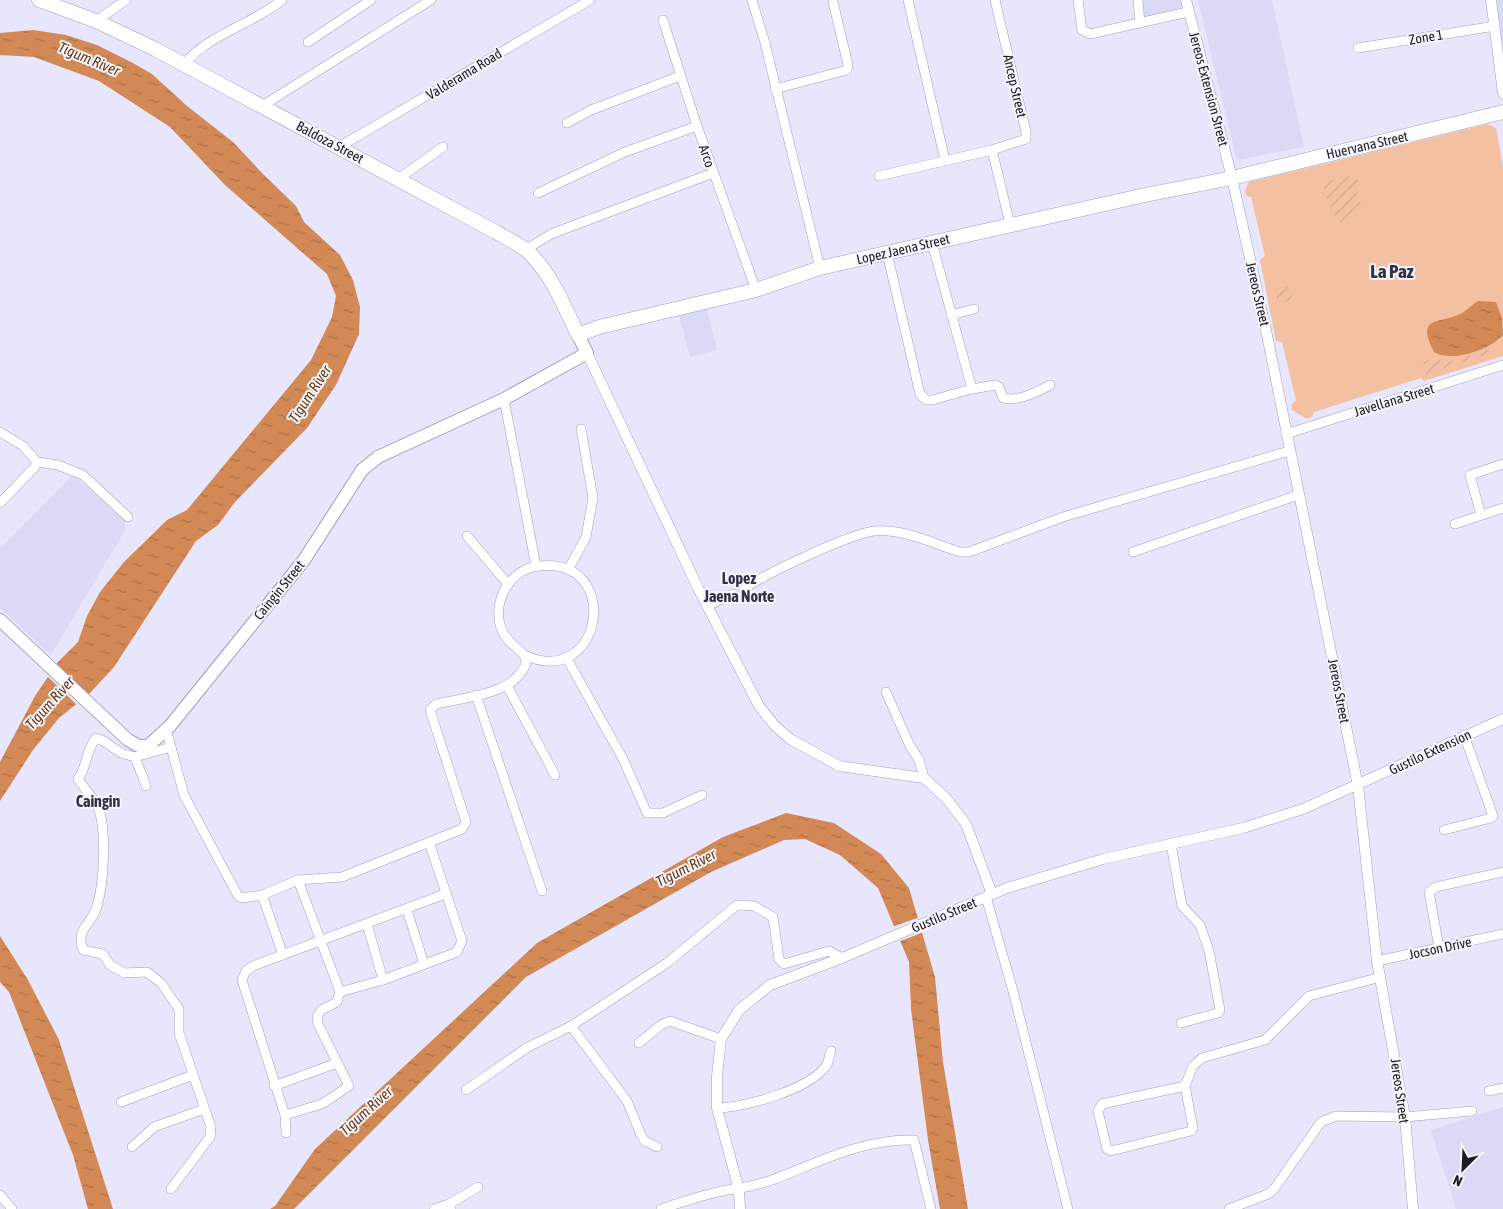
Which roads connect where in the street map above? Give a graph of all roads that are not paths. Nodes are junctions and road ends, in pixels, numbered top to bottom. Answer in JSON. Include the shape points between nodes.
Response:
{"nodes":[{"id":1,"x":39,"y":0,"type":"edge"},
{"id":2,"x":126,"y":0,"type":"edge"},
{"id":3,"x":282,"y":0,"type":"edge"},
{"id":4,"x":371,"y":0,"type":"edge"},
{"id":5,"x":430,"y":0,"type":"edge"},
{"id":6,"x":590,"y":0,"type":"edge"},
{"id":7,"x":752,"y":0,"type":"edge"},
{"id":8,"x":908,"y":0,"type":"edge"},
{"id":9,"x":995,"y":0,"type":"edge"},
{"id":10,"x":1078,"y":0,"type":"edge"},
{"id":11,"x":1138,"y":0,"type":"edge"},
{"id":12,"x":1186,"y":0,"type":"edge"},
{"id":13,"x":1492,"y":0,"type":"edge"},
{"id":14,"x":833,"y":2,"type":"dead end"},
{"id":15,"x":1188,"y":12,"type":"junction"},
{"id":16,"x":663,"y":20,"type":"dead end"},
{"id":17,"x":96,"y":21,"type":"junction"},
{"id":18,"x":1140,"y":23,"type":"junction"},
{"id":19,"x":1495,"y":26,"type":"junction"},
{"id":20,"x":308,"y":42,"type":"dead end"},
{"id":21,"x":1358,"y":48,"type":"dead end"},
{"id":22,"x":184,"y":64,"type":"junction"},
{"id":23,"x":680,"y":76,"type":"junction"},
{"id":24,"x":775,"y":89,"type":"junction"},
{"id":25,"x":1503,"y":93,"type":"edge"},
{"id":26,"x":262,"y":106,"type":"junction"},
{"id":27,"x":1503,"y":112,"type":"edge"},
{"id":28,"x":568,"y":123,"type":"dead end"},
{"id":29,"x":696,"y":126,"type":"junction"},
{"id":30,"x":443,"y":146,"type":"dead end"},
{"id":31,"x":340,"y":147,"type":"junction"},
{"id":32,"x":992,"y":150,"type":"junction"},
{"id":33,"x":945,"y":160,"type":"junction"},
{"id":34,"x":713,"y":173,"type":"junction"},
{"id":35,"x":879,"y":176,"type":"dead end"},
{"id":36,"x":1232,"y":178,"type":"junction"},
{"id":37,"x":398,"y":179,"type":"junction"},
{"id":38,"x":538,"y":192,"type":"dead end"},
{"id":39,"x":1010,"y":224,"type":"junction"},
{"id":40,"x":932,"y":243,"type":"junction"},
{"id":41,"x":525,"y":250,"type":"junction"},
{"id":42,"x":887,"y":253,"type":"junction"},
{"id":43,"x":820,"y":268,"type":"junction"},
{"id":44,"x":756,"y":290,"type":"junction"},
{"id":45,"x":974,"y":309,"type":"dead end"},
{"id":46,"x":952,"y":315,"type":"junction"},
{"id":47,"x":578,"y":335,"type":"junction"},
{"id":48,"x":586,"y":353,"type":"junction"},
{"id":49,"x":1503,"y":365,"type":"edge"},
{"id":50,"x":1050,"y":385,"type":"dead end"},
{"id":51,"x":972,"y":389,"type":"junction"},
{"id":52,"x":504,"y":399,"type":"junction"},
{"id":53,"x":581,"y":429,"type":"dead end"},
{"id":54,"x":0,"y":432,"type":"edge"},
{"id":55,"x":1286,"y":434,"type":"junction"},
{"id":56,"x":1289,"y":451,"type":"junction"},
{"id":57,"x":37,"y":462,"type":"junction"},
{"id":58,"x":1503,"y":464,"type":"edge"},
{"id":59,"x":1298,"y":495,"type":"junction"},
{"id":60,"x":0,"y":503,"type":"edge"},
{"id":61,"x":1503,"y":508,"type":"edge"},
{"id":62,"x":1481,"y":515,"type":"junction"},
{"id":63,"x":128,"y":516,"type":"dead end"},
{"id":64,"x":1456,"y":524,"type":"dead end"},
{"id":65,"x":467,"y":536,"type":"dead end"},
{"id":66,"x":1133,"y":552,"type":"dead end"},
{"id":67,"x":536,"y":566,"type":"junction"},
{"id":68,"x":568,"y":570,"type":"junction"},
{"id":69,"x":508,"y":584,"type":"junction"},
{"id":70,"x":744,"y":589,"type":"dead end"},
{"id":71,"x":734,"y":594,"type":"dead end"},
{"id":72,"x":706,"y":606,"type":"junction"},
{"id":73,"x":0,"y":620,"type":"edge"},
{"id":74,"x":524,"y":655,"type":"junction"},
{"id":75,"x":566,"y":657,"type":"junction"},
{"id":76,"x":508,"y":686,"type":"junction"},
{"id":77,"x":886,"y":692,"type":"dead end"},
{"id":78,"x":476,"y":695,"type":"junction"},
{"id":79,"x":1503,"y":719,"type":"edge"},
{"id":80,"x":166,"y":730,"type":"junction"},
{"id":81,"x":1464,"y":735,"type":"junction"},
{"id":82,"x":171,"y":747,"type":"junction"},
{"id":83,"x":134,"y":758,"type":"junction"},
{"id":84,"x":555,"y":775,"type":"dead end"},
{"id":85,"x":924,"y":778,"type":"junction"},
{"id":86,"x":146,"y":786,"type":"dead end"},
{"id":87,"x":1358,"y":786,"type":"junction"},
{"id":88,"x":702,"y":795,"type":"dead end"},
{"id":89,"x":1444,"y":830,"type":"dead end"},
{"id":90,"x":429,"y":842,"type":"junction"},
{"id":91,"x":1171,"y":844,"type":"junction"},
{"id":92,"x":1503,"y":872,"type":"edge"},
{"id":93,"x":298,"y":880,"type":"junction"},
{"id":94,"x":542,"y":891,"type":"dead end"},
{"id":95,"x":445,"y":894,"type":"junction"},
{"id":96,"x":262,"y":895,"type":"junction"},
{"id":97,"x":989,"y":896,"type":"junction"},
{"id":98,"x":407,"y":910,"type":"junction"},
{"id":99,"x":367,"y":924,"type":"junction"},
{"id":100,"x":1503,"y":934,"type":"edge"},
{"id":101,"x":320,"y":941,"type":"junction"},
{"id":102,"x":1439,"y":948,"type":"junction"},
{"id":103,"x":283,"y":955,"type":"junction"},
{"id":104,"x":842,"y":958,"type":"junction"},
{"id":105,"x":1377,"y":961,"type":"junction"},
{"id":106,"x":424,"y":964,"type":"junction"},
{"id":107,"x":1381,"y":976,"type":"junction"},
{"id":108,"x":382,"y":980,"type":"junction"},
{"id":109,"x":340,"y":992,"type":"junction"},
{"id":110,"x":1181,"y":1023,"type":"dead end"},
{"id":111,"x":571,"y":1026,"type":"junction"},
{"id":112,"x":721,"y":1039,"type":"junction"},
{"id":113,"x":639,"y":1042,"type":"dead end"},
{"id":114,"x":830,"y":1051,"type":"dead end"},
{"id":115,"x":337,"y":1063,"type":"junction"},
{"id":116,"x":193,"y":1075,"type":"junction"},
{"id":117,"x":274,"y":1086,"type":"junction"},
{"id":118,"x":1185,"y":1086,"type":"junction"},
{"id":119,"x":1503,"y":1088,"type":"edge"},
{"id":120,"x":466,"y":1090,"type":"dead end"},
{"id":121,"x":1489,"y":1091,"type":"dead end"},
{"id":122,"x":121,"y":1102,"type":"dead end"},
{"id":123,"x":717,"y":1108,"type":"junction"},
{"id":124,"x":204,"y":1109,"type":"junction"},
{"id":125,"x":1472,"y":1111,"type":"dead end"},
{"id":126,"x":285,"y":1116,"type":"junction"},
{"id":127,"x":1405,"y":1117,"type":"junction"},
{"id":128,"x":286,"y":1133,"type":"dead end"},
{"id":129,"x":132,"y":1147,"type":"dead end"},
{"id":130,"x":657,"y":1147,"type":"dead end"},
{"id":131,"x":478,"y":1187,"type":"dead end"},
{"id":132,"x":171,"y":1189,"type":"dead end"},
{"id":133,"x":739,"y":1190,"type":"junction"},
{"id":134,"x":0,"y":1195,"type":"edge"},
{"id":135,"x":450,"y":1207,"type":"edge"},
{"id":136,"x":12,"y":1209,"type":"edge"},
{"id":137,"x":434,"y":1209,"type":"edge"},
{"id":138,"x":660,"y":1209,"type":"edge"},
{"id":139,"x":740,"y":1209,"type":"edge"},
{"id":140,"x":931,"y":1209,"type":"edge"},
{"id":141,"x":1068,"y":1209,"type":"edge"},
{"id":142,"x":1229,"y":1209,"type":"edge"},
{"id":143,"x":1413,"y":1209,"type":"edge"}],
"edges":[{"from":1,"to":17,"type":"main road","name":"Baldoza Street"},
{"from":2,"to":17,"type":"street"},
{"from":3,"to":22,"type":"street","via":[[260,16],[196,51]]},
{"from":4,"to":20,"type":"street"},
{"from":5,"to":26,"type":"street"},
{"from":6,"to":31,"type":"street","name":"Valderama Road"},
{"from":7,"to":24,"type":"street"},
{"from":8,"to":33,"type":"street"},
{"from":9,"to":32,"type":"street","name":"Ancep Street","via":[[1026,138]]},
{"from":10,"to":18,"type":"street","via":[[1082,30],[1086,34]]},
{"from":11,"to":18,"type":"street"},
{"from":12,"to":15,"type":"street","name":"Jereos Extension Street"},
{"from":13,"to":19,"type":"street"},
{"from":14,"to":24,"type":"street","via":[[848,70]]},
{"from":15,"to":18,"type":"street"},
{"from":15,"to":36,"type":"street","name":"Jereos Extension Street"},
{"from":16,"to":23,"type":"street","name":"Arco"},
{"from":17,"to":22,"type":"main road","name":"Baldoza Street"},
{"from":19,"to":21,"type":"street","name":"Zone 1"},
{"from":19,"to":25,"type":"street"},
{"from":22,"to":26,"type":"main road","name":"Baldoza Street"},
{"from":23,"to":28,"type":"street","via":[[592,110]]},
{"from":23,"to":29,"type":"street","name":"Arco"},
{"from":24,"to":43,"type":"street"},
{"from":26,"to":31,"type":"main road","name":"Baldoza Street"},
{"from":27,"to":36,"type":"main road","name":"Huervana Street"},
{"from":29,"to":34,"type":"street","name":"Arco"},
{"from":29,"to":38,"type":"street","via":[[625,152]]},
{"from":30,"to":37,"type":"street"},
{"from":31,"to":37,"type":"main road","name":"Baldoza Street"},
{"from":32,"to":33,"type":"street","name":"Ancep Street"},
{"from":32,"to":39,"type":"street"},
{"from":33,"to":35,"type":"street","name":"Ancep Street"},
{"from":34,"to":41,"type":"street","via":[[551,234]]},
{"from":34,"to":44,"type":"street","name":"Arco"},
{"from":36,"to":39,"type":"main road","name":"Lopez Jaena Street"},
{"from":36,"to":55,"type":"street","name":"Jereos Street"},
{"from":37,"to":41,"type":"main road","name":"Baldoza Street"},
{"from":39,"to":40,"type":"main road","name":"Lopez Jaena Street"},
{"from":40,"to":42,"type":"main road","name":"Lopez Jaena Street"},
{"from":40,"to":46,"type":"street"},
{"from":41,"to":47,"type":"main road","name":"Baldoza Street","via":[[556,290]]},
{"from":42,"to":43,"type":"main road","name":"Lopez Jaena Street"},
{"from":42,"to":51,"type":"street","via":[[922,398],[932,400]]},
{"from":43,"to":44,"type":"main road","name":"Lopez Jaena Street"},
{"from":44,"to":47,"type":"main road","name":"Lopez Jaena Street","via":[[599,327]]},
{"from":45,"to":46,"type":"street"},
{"from":46,"to":51,"type":"street"},
{"from":47,"to":48,"type":"main road"},
{"from":48,"to":52,"type":"main road","name":"Caingin Street"},
{"from":48,"to":72,"type":"street"},
{"from":49,"to":55,"type":"street","name":"Javellana Street"},
{"from":50,"to":51,"type":"street","via":[[1034,394],[1008,400],[1003,398],[996,385]]},
{"from":52,"to":67,"type":"street"},
{"from":52,"to":80,"type":"main road","name":"Caingin Street","via":[[378,457],[362,470],[304,560]]},
{"from":53,"to":68,"type":"street","via":[[593,498],[586,537]]},
{"from":54,"to":57,"type":"street","via":[[23,446]]},
{"from":55,"to":56,"type":"street","name":"Jereos Street"},
{"from":56,"to":59,"type":"street","name":"Jereos Street"},
{"from":56,"to":70,"type":"street","via":[[1063,517],[968,552],[911,536],[874,531],[802,559]]},
{"from":57,"to":60,"type":"street"},
{"from":57,"to":63,"type":"street","via":[[83,474]]},
{"from":58,"to":62,"type":"street","via":[[1470,475]]},
{"from":59,"to":66,"type":"street"},
{"from":59,"to":87,"type":"street","name":"Jereos Street"},
{"from":61,"to":62,"type":"street"},
{"from":62,"to":64,"type":"street"},
{"from":65,"to":69,"type":"street"},
{"from":67,"to":68,"type":"street","via":[[558,566]]},
{"from":67,"to":69,"type":"street","via":[[525,570]]},
{"from":68,"to":75,"type":"street","via":[[584,582],[595,609],[588,638]]},
{"from":69,"to":74,"type":"street","via":[[498,611],[501,629],[510,644]]},
{"from":71,"to":72,"type":"street"},
{"from":72,"to":85,"type":"street","via":[[759,706],[790,739],[840,766]]},
{"from":73,"to":80,"type":"main road","name":"Caingin Street","via":[[128,740],[139,746],[148,746]]},
{"from":74,"to":75,"type":"street","via":[[545,661]]},
{"from":74,"to":76,"type":"street","via":[[523,669]]},
{"from":75,"to":88,"type":"street","via":[[623,759],[647,813],[663,812]]},
{"from":76,"to":78,"type":"street"},
{"from":76,"to":84,"type":"street"},
{"from":77,"to":85,"type":"street","via":[[919,760]]},
{"from":78,"to":90,"type":"street","via":[[436,704],[430,710],[466,822],[462,829]]},
{"from":78,"to":94,"type":"street"},
{"from":79,"to":81,"type":"street","name":"Gustilo Extension"},
{"from":80,"to":82,"type":"street"},
{"from":81,"to":87,"type":"street","name":"Gustilo Extension"},
{"from":81,"to":89,"type":"street","via":[[1493,816]]},
{"from":82,"to":83,"type":"street"},
{"from":82,"to":96,"type":"street","via":[[184,795],[238,896]]},
{"from":83,"to":86,"type":"street"},
{"from":83,"to":116,"type":"street","via":[[121,754],[96,738],[87,751],[78,779],[98,808],[105,857],[97,907],[81,932],[80,942],[83,950],[103,954],[110,965],[124,973],[147,972],[161,983],[179,1009],[180,1033]]},
{"from":85,"to":97,"type":"street","via":[[946,798],[966,824]]},
{"from":87,"to":91,"type":"street","name":"Gustilo Street","via":[[1269,820]]},
{"from":87,"to":105,"type":"street","name":"Jereos Street"},
{"from":90,"to":93,"type":"street","via":[[342,877]]},
{"from":90,"to":95,"type":"street"},
{"from":91,"to":97,"type":"street","name":"Gustilo Street","via":[[1103,859]]},
{"from":91,"to":110,"type":"street","via":[[1182,906],[1200,925],[1220,1010],[1218,1014]]},
{"from":92,"to":102,"type":"street","via":[[1436,887],[1428,892]]},
{"from":93,"to":96,"type":"street"},
{"from":93,"to":101,"type":"street"},
{"from":95,"to":98,"type":"street"},
{"from":95,"to":106,"type":"street","via":[[462,941],[461,947],[457,952]]},
{"from":96,"to":103,"type":"street"},
{"from":97,"to":104,"type":"street","name":"Gustilo Street"},
{"from":97,"to":141,"type":"street"},
{"from":98,"to":99,"type":"street"},
{"from":98,"to":106,"type":"street"},
{"from":99,"to":101,"type":"street"},
{"from":99,"to":108,"type":"street"},
{"from":100,"to":102,"type":"street","name":"Jocson Drive"},
{"from":101,"to":103,"type":"street"},
{"from":101,"to":109,"type":"street"},
{"from":102,"to":105,"type":"street","name":"Jocson Drive"},
{"from":103,"to":117,"type":"street","via":[[253,966],[242,980]]},
{"from":104,"to":111,"type":"street","via":[[829,951],[784,964],[778,959],[773,917],[754,906],[737,906],[667,963]]},
{"from":104,"to":112,"type":"street","name":"Gustilo Street","via":[[770,985],[740,1010]]},
{"from":105,"to":107,"type":"street","name":"Jereos Street"},
{"from":106,"to":108,"type":"street"},
{"from":107,"to":118,"type":"street","via":[[1309,996],[1265,1040],[1202,1058],[1193,1066]]},
{"from":107,"to":127,"type":"street","name":"Jereos Street"},
{"from":108,"to":109,"type":"street"},
{"from":109,"to":115,"type":"street","via":[[337,1002],[321,1010],[317,1017]]},
{"from":111,"to":120,"type":"street","via":[[528,1047]]},
{"from":111,"to":130,"type":"street","via":[[626,1100],[641,1136]]},
{"from":112,"to":113,"type":"street","via":[[670,1022]]},
{"from":112,"to":123,"type":"street","name":"Gustilo Street"},
{"from":114,"to":123,"type":"street","via":[[827,1065],[818,1074],[782,1094],[738,1107]]},
{"from":115,"to":117,"type":"street"},
{"from":115,"to":126,"type":"street","via":[[348,1089],[322,1104]]},
{"from":116,"to":122,"type":"street"},
{"from":116,"to":124,"type":"street"},
{"from":117,"to":126,"type":"street"},
{"from":118,"to":118,"type":"street","via":[[1102,1104],[1098,1111],[1107,1150],[1191,1131]]},
{"from":119,"to":121,"type":"street"},
{"from":123,"to":133,"type":"street","name":"Gustilo Street"},
{"from":124,"to":129,"type":"street","via":[[154,1128]]},
{"from":124,"to":132,"type":"street","via":[[211,1127],[210,1137]]},
{"from":125,"to":127,"type":"street"},
{"from":126,"to":128,"type":"street"},
{"from":127,"to":142,"type":"street","via":[[1344,1115],[1321,1122],[1274,1189]]},
{"from":127,"to":143,"type":"street","name":"Jereos Street"},
{"from":131,"to":135,"type":"street"},
{"from":133,"to":138,"type":"street","via":[[728,1190]]},
{"from":133,"to":139,"type":"street","name":"Gustilo Street"},
{"from":133,"to":140,"type":"street","via":[[876,1143],[914,1140]]},
{"from":134,"to":136,"type":"street"},
{"from":135,"to":137,"type":"street"}]}
